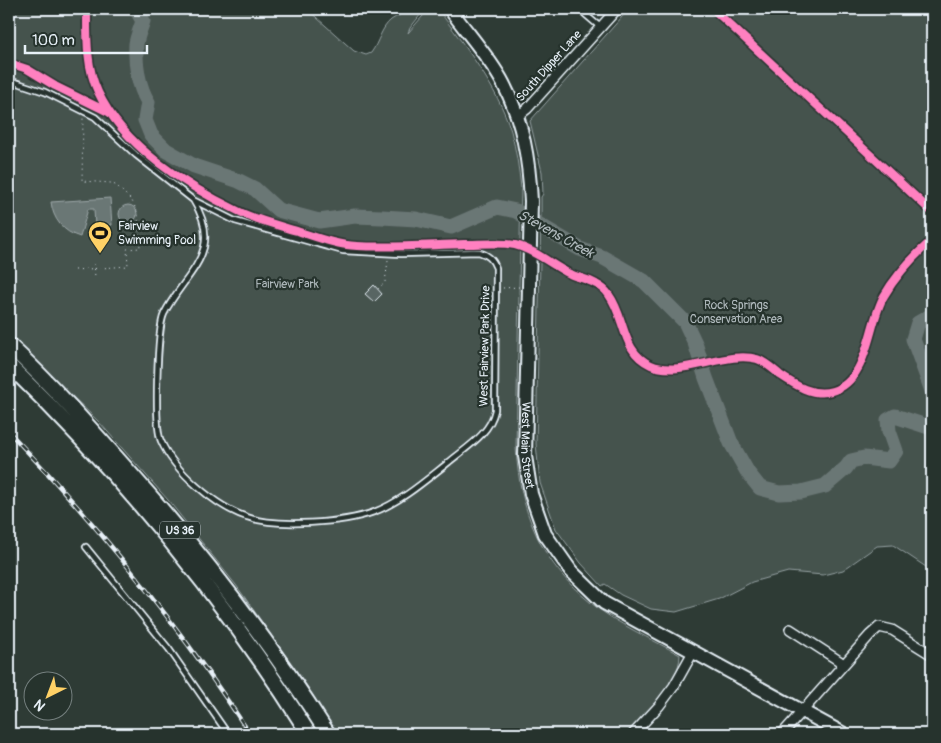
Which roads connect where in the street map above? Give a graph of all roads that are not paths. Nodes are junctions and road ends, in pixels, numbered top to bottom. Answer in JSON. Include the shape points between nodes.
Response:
{"nodes":[{"id":1,"x":450,"y":9,"type":"edge"},
{"id":2,"x":579,"y":9,"type":"edge"},
{"id":3,"x":617,"y":9,"type":"edge"},
{"id":4,"x":600,"y":28,"type":"junction"},
{"id":5,"x":9,"y":80,"type":"edge"},
{"id":6,"x":518,"y":116,"type":"junction"},
{"id":7,"x":193,"y":200,"type":"junction"},
{"id":8,"x":9,"y":345,"type":"edge"},
{"id":9,"x":9,"y":365,"type":"edge"},
{"id":10,"x":86,"y":546,"type":"dead end"},
{"id":11,"x":790,"y":628,"type":"dead end"},
{"id":12,"x":693,"y":652,"type":"junction"},
{"id":13,"x":932,"y":655,"type":"edge"},
{"id":14,"x":844,"y":664,"type":"junction"},
{"id":15,"x":802,"y":711,"type":"junction"},
{"id":16,"x":228,"y":734,"type":"edge"},
{"id":17,"x":310,"y":734,"type":"edge"},
{"id":18,"x":328,"y":734,"type":"edge"},
{"id":19,"x":633,"y":734,"type":"edge"},
{"id":20,"x":782,"y":734,"type":"edge"},
{"id":21,"x":844,"y":734,"type":"edge"}],
"edges":[{"from":1,"to":6,"type":"street","name":"West Main Street","via":[[503,83]]},
{"from":2,"to":4,"type":"lane"},
{"from":3,"to":4,"type":"street","name":"South Dipper Lane"},
{"from":4,"to":6,"type":"street","name":"South Dipper Lane"},
{"from":5,"to":7,"type":"lane","name":"West Fairview Park Drive","via":[[44,92],[104,123],[136,155]]},
{"from":6,"to":12,"type":"street","name":"West Main Street","via":[[529,166],[531,201],[525,456],[531,494],[545,534],[570,571],[604,603]]},
{"from":7,"to":7,"type":"lane","name":"West Fairview Park Drive","via":[[204,227],[202,252],[193,273],[160,324],[157,430],[170,457],[194,483],[219,503],[262,521],[336,520],[374,512],[417,486],[490,426],[495,410],[496,268],[486,254],[388,254],[339,250],[225,217]]},
{"from":8,"to":18,"type":"main road","number":"US 36","via":[[103,443],[195,549],[244,612]]},
{"from":9,"to":17,"type":"main road","number":"US 36","via":[[95,454],[187,560]]},
{"from":10,"to":16,"type":"lane","via":[[169,648]]},
{"from":11,"to":14,"type":"street"},
{"from":12,"to":15,"type":"street","name":"West Main Street"},
{"from":12,"to":19,"type":"street","via":[[674,686]]},
{"from":13,"to":14,"type":"street","via":[[892,630],[880,627]]},
{"from":14,"to":15,"type":"street"},
{"from":15,"to":20,"type":"street"},
{"from":15,"to":21,"type":"street","name":"West Main Street"}]}
